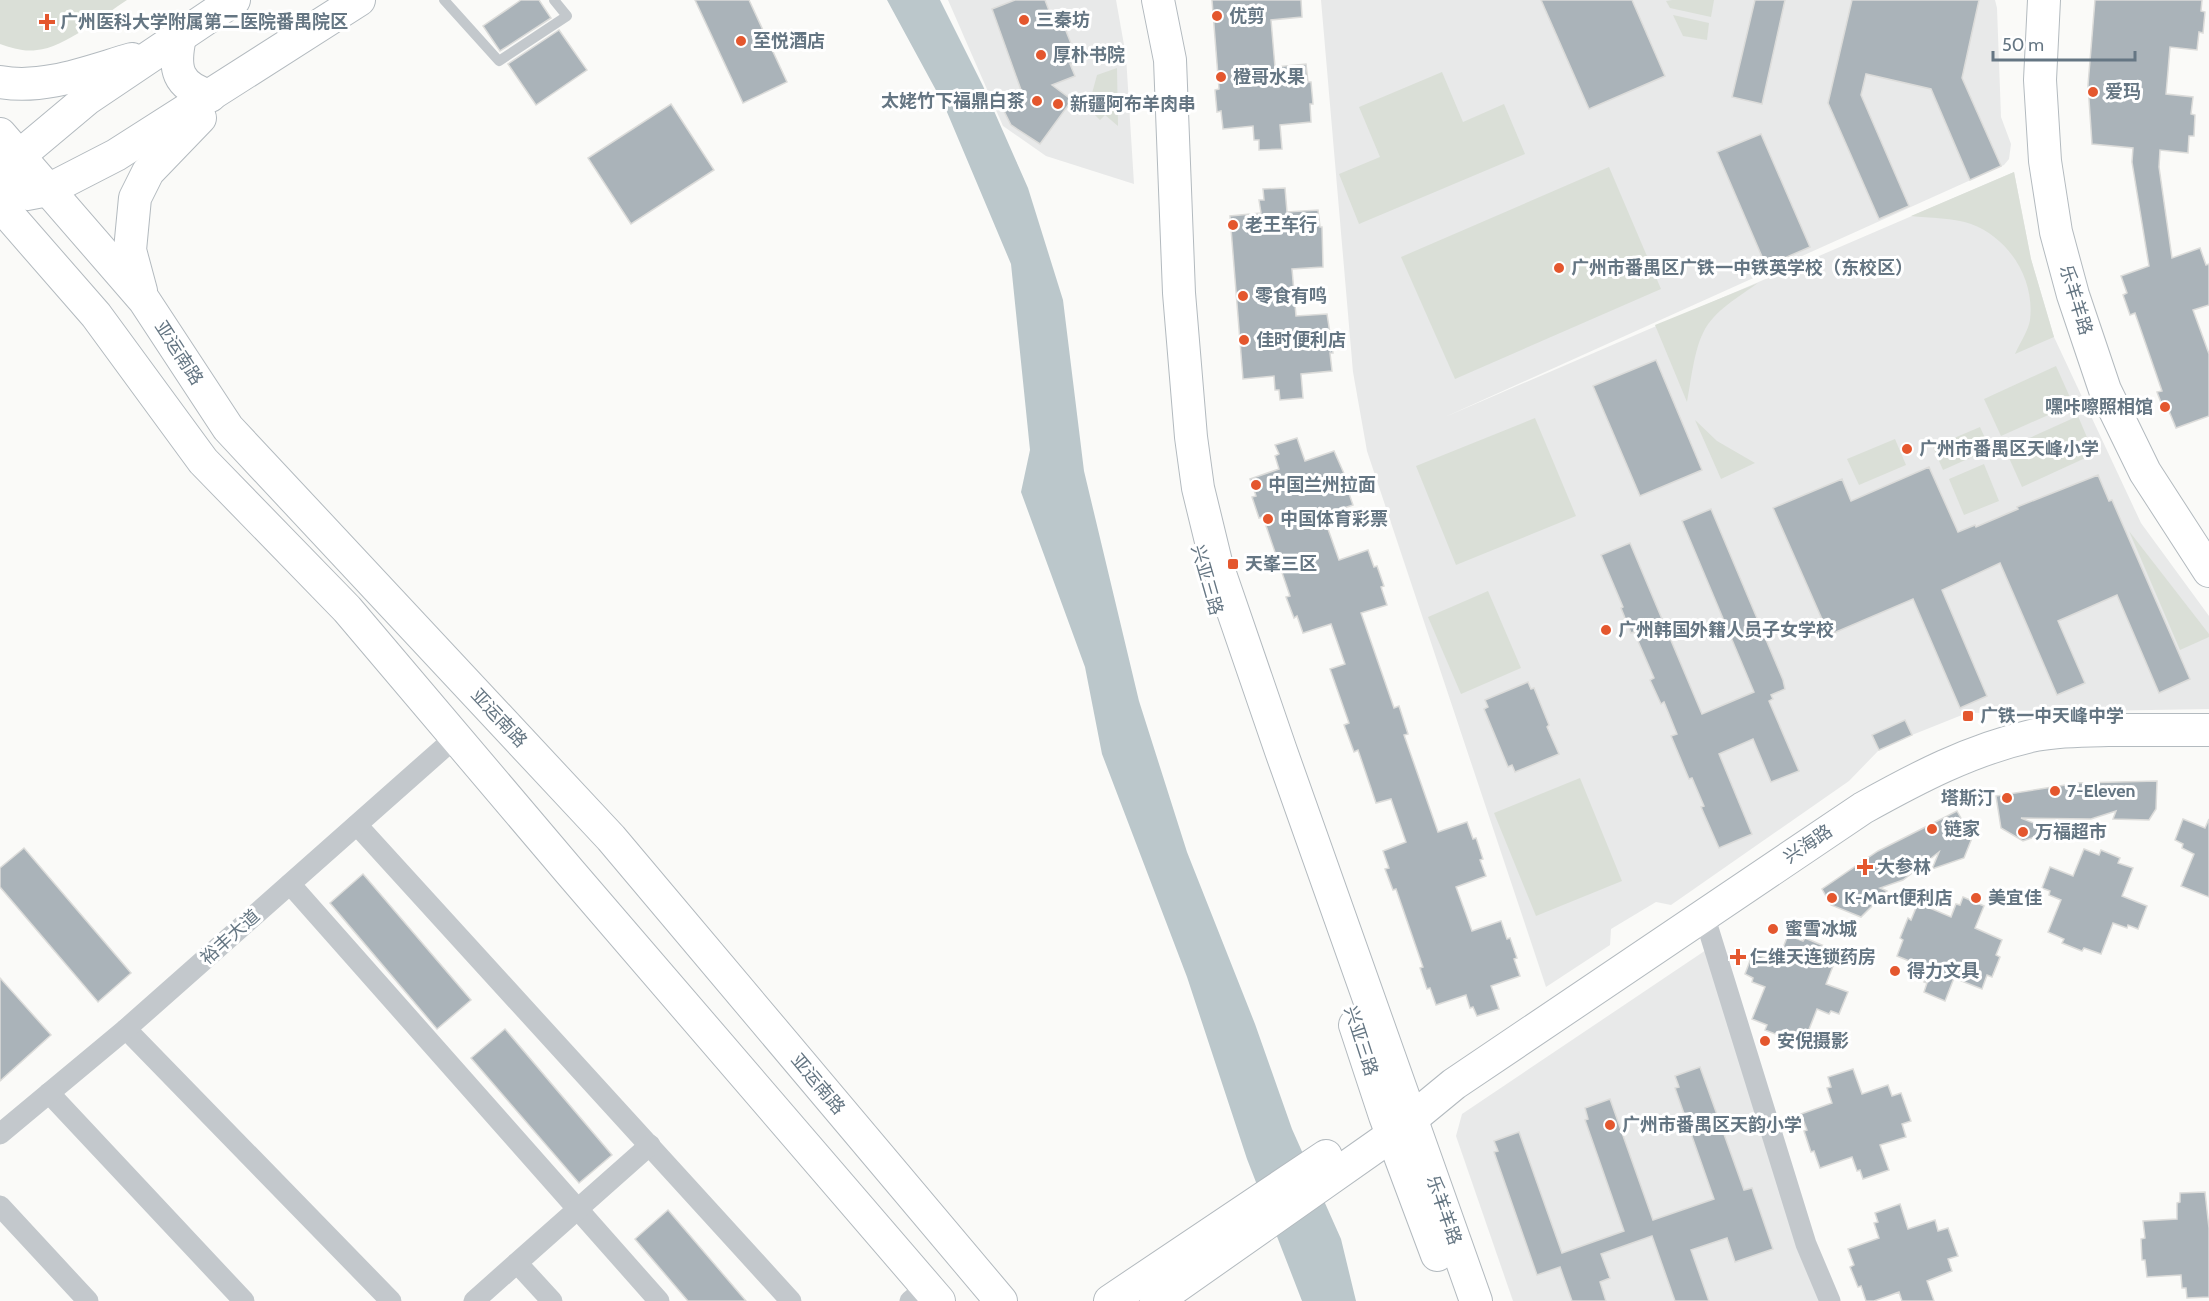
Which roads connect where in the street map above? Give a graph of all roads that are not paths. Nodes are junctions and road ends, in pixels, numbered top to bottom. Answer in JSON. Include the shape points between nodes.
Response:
{"nodes":[{"id":1,"x":234,"y":0,"type":"edge"},
{"id":2,"x":359,"y":0,"type":"edge"},
{"id":3,"x":444,"y":0,"type":"edge"},
{"id":4,"x":554,"y":0,"type":"edge"},
{"id":5,"x":1139,"y":0,"type":"edge"},
{"id":6,"x":1158,"y":0,"type":"edge"},
{"id":7,"x":2044,"y":0,"type":"edge"},
{"id":8,"x":168,"y":45,"type":"junction"},
{"id":9,"x":251,"y":69,"type":"junction"},
{"id":10,"x":0,"y":82,"type":"edge"},
{"id":11,"x":210,"y":96,"type":"junction"},
{"id":12,"x":9,"y":145,"type":"edge"},
{"id":13,"x":48,"y":190,"type":"junction"},
{"id":14,"x":0,"y":193,"type":"edge"},
{"id":15,"x":0,"y":200,"type":"edge"},
{"id":16,"x":0,"y":205,"type":"edge"},
{"id":17,"x":144,"y":300,"type":"junction"},
{"id":18,"x":167,"y":335,"type":"junction"},
{"id":19,"x":131,"y":363,"type":"junction"},
{"id":20,"x":2209,"y":571,"type":"edge"},
{"id":21,"x":2209,"y":730,"type":"edge"},
{"id":22,"x":457,"y":736,"type":"junction"},
{"id":23,"x":357,"y":825,"type":"junction"},
{"id":24,"x":290,"y":884,"type":"junction"},
{"id":25,"x":1704,"y":915,"type":"junction"},
{"id":26,"x":126,"y":1029,"type":"junction"},
{"id":27,"x":49,"y":1093,"type":"junction"},
{"id":28,"x":1399,"y":1118,"type":"junction"},
{"id":29,"x":0,"y":1134,"type":"edge"},
{"id":30,"x":650,"y":1145,"type":"junction"},
{"id":31,"x":0,"y":1206,"type":"edge"},
{"id":32,"x":578,"y":1209,"type":"junction"},
{"id":33,"x":1242,"y":1227,"type":"junction"},
{"id":34,"x":517,"y":1263,"type":"junction"},
{"id":35,"x":926,"y":1296,"type":"edge"},
{"id":36,"x":88,"y":1301,"type":"edge"},
{"id":37,"x":244,"y":1301,"type":"edge"},
{"id":38,"x":391,"y":1301,"type":"edge"},
{"id":39,"x":474,"y":1301,"type":"edge"},
{"id":40,"x":552,"y":1301,"type":"edge"},
{"id":41,"x":659,"y":1301,"type":"edge"},
{"id":42,"x":791,"y":1301,"type":"edge"},
{"id":43,"x":1001,"y":1301,"type":"edge"},
{"id":44,"x":1110,"y":1301,"type":"edge"},
{"id":45,"x":1155,"y":1301,"type":"edge"},
{"id":46,"x":1453,"y":1301,"type":"edge"},
{"id":47,"x":1476,"y":1301,"type":"edge"},
{"id":48,"x":1830,"y":1301,"type":"edge"}],
"edges":[{"from":1,"to":8,"type":"street"},
{"from":2,"to":9,"type":"street"},
{"from":3,"to":4,"type":"lane","via":[[499,61],[567,16]]},
{"from":5,"to":28,"type":"street","name":"兴亚三路","via":[[1153,97],[1177,436],[1191,520],[1215,611],[1305,868]]},
{"from":6,"to":28,"type":"street","name":"兴亚三路","via":[[1170,60],[1179,293],[1198,488],[1216,562]]},
{"from":7,"to":20,"type":"street","name":"乐羊羊路","via":[[2040,80],[2044,161],[2056,232],[2073,295],[2104,390],[2140,462]]},
{"from":8,"to":10,"type":"street","via":[[42,83]]},
{"from":8,"to":11,"type":"street","via":[[176,54],[183,82]]},
{"from":8,"to":12,"type":"street"},
{"from":9,"to":11,"type":"street"},
{"from":9,"to":17,"type":"street","via":[[147,172],[135,198],[130,250]]},
{"from":11,"to":13,"type":"street","via":[[116,155]]},
{"from":12,"to":13,"type":"street","name":"亚运南路"},
{"from":12,"to":14,"type":"street"},
{"from":13,"to":15,"type":"street"},
{"from":13,"to":17,"type":"street","name":"亚运南路"},
{"from":16,"to":19,"type":"street","via":[[96,315]]},
{"from":17,"to":18,"type":"street","name":"亚运南路"},
{"from":18,"to":19,"type":"street"},
{"from":18,"to":43,"type":"street","name":"亚运南路","via":[[228,428],[611,838]]},
{"from":19,"to":22,"type":"street","via":[[203,461],[347,609]]},
{"from":21,"to":25,"type":"street","name":"兴海路","via":[[2067,731],[2032,735],[1994,746],[1929,772],[1863,808]]},
{"from":22,"to":23,"type":"street","name":"裕丰大道"},
{"from":22,"to":35,"type":"street"},
{"from":23,"to":24,"type":"street","name":"裕丰大道"},
{"from":23,"to":30,"type":"street"},
{"from":24,"to":26,"type":"street","name":"裕丰大道"},
{"from":24,"to":32,"type":"street"},
{"from":25,"to":28,"type":"street","name":"兴海路"},
{"from":25,"to":48,"type":"street","via":[[1806,1244]]},
{"from":26,"to":27,"type":"street","name":"裕丰大道"},
{"from":26,"to":38,"type":"street"},
{"from":27,"to":29,"type":"street","name":"裕丰大道"},
{"from":27,"to":37,"type":"street"},
{"from":28,"to":33,"type":"street","name":"兴海路"},
{"from":28,"to":46,"type":"street","name":"乐羊羊路"},
{"from":28,"to":47,"type":"street","name":"乐羊羊路"},
{"from":30,"to":32,"type":"street"},
{"from":30,"to":42,"type":"street"},
{"from":31,"to":36,"type":"street"},
{"from":32,"to":34,"type":"street"},
{"from":32,"to":41,"type":"street"},
{"from":33,"to":44,"type":"street"},
{"from":33,"to":45,"type":"street"},
{"from":34,"to":39,"type":"street"},
{"from":34,"to":40,"type":"street"}]}
